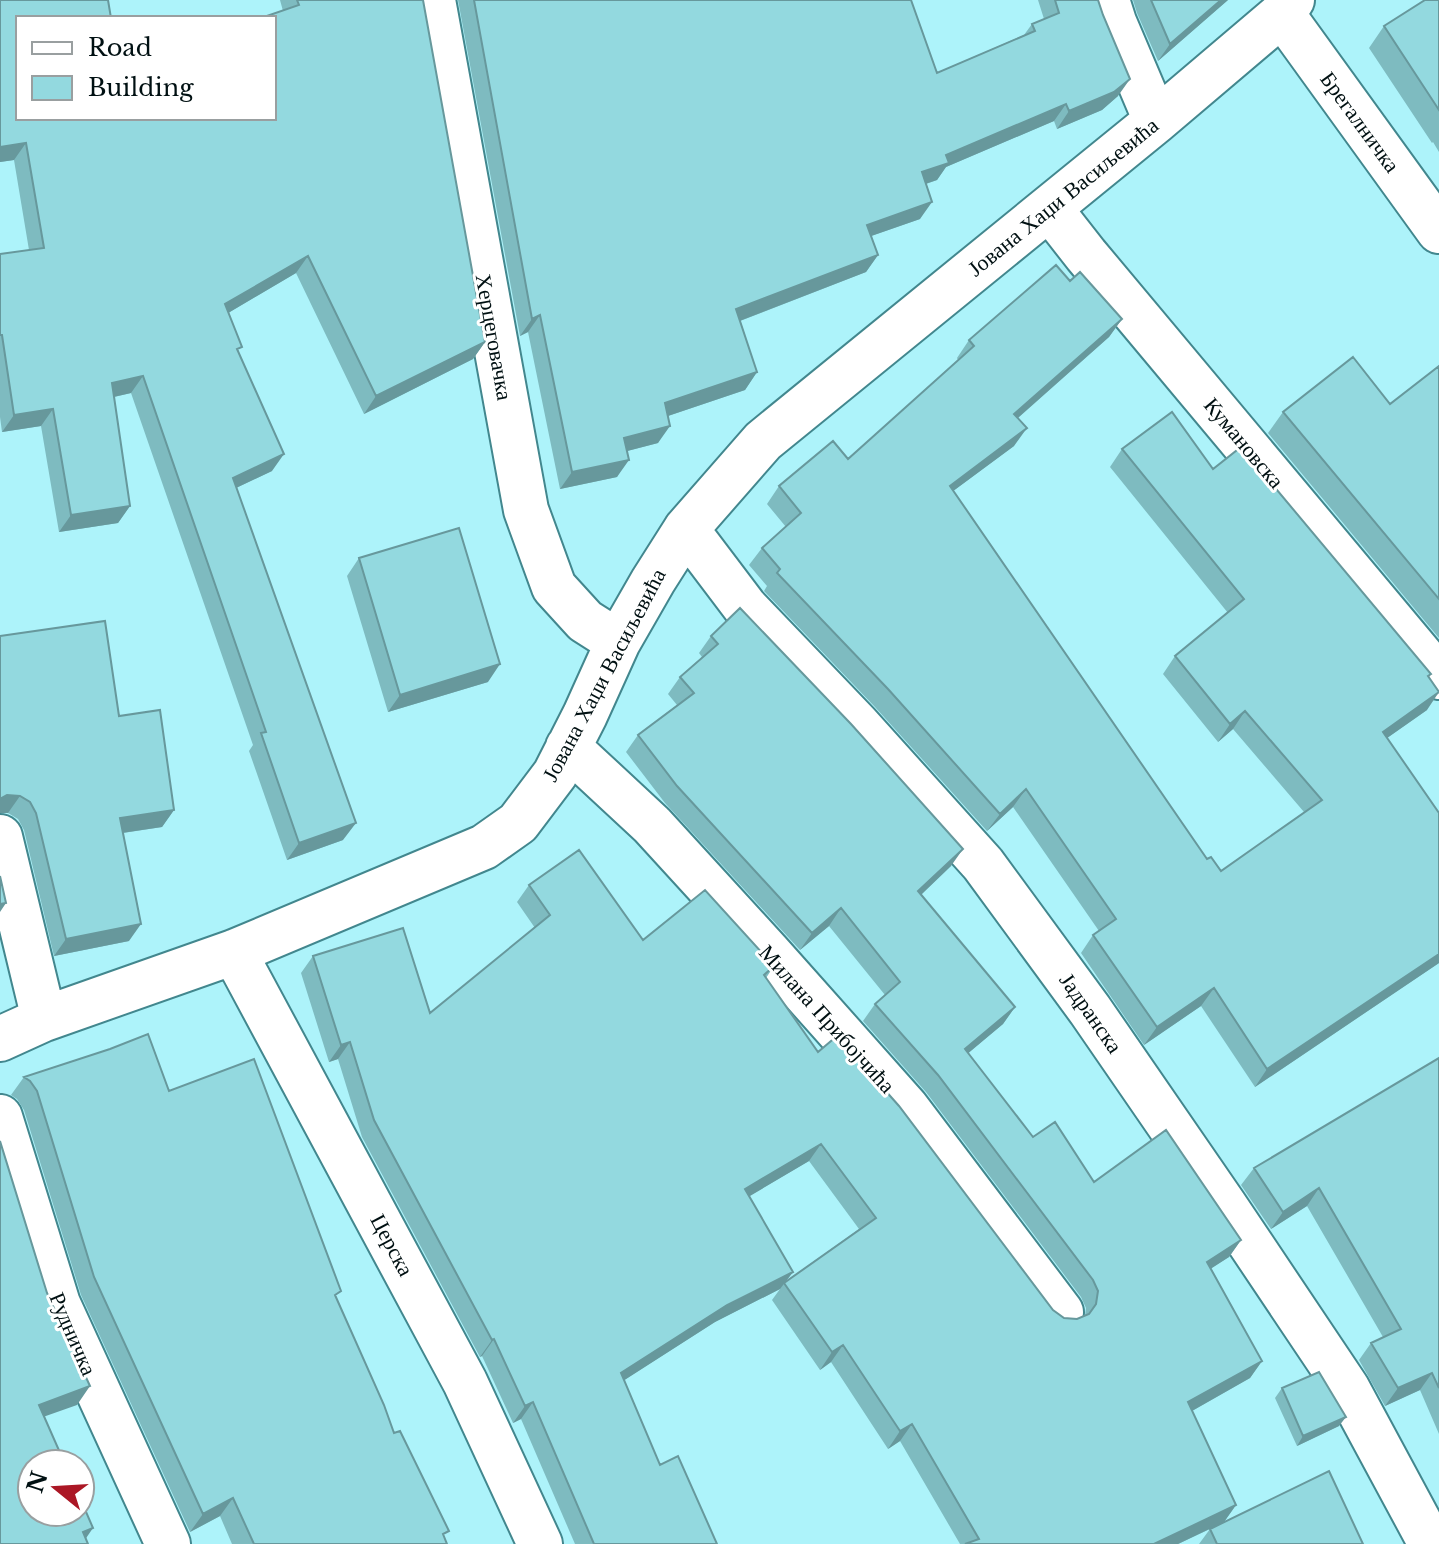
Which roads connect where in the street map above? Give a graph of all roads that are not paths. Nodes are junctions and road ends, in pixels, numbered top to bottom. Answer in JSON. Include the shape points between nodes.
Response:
{"nodes":[{"id":1,"x":433,"y":0,"type":"edge"},
{"id":2,"x":1107,"y":0,"type":"edge"},
{"id":3,"x":1287,"y":7,"type":"edge"},
{"id":4,"x":1156,"y":121,"type":"junction"},
{"id":5,"x":1050,"y":209,"type":"junction"},
{"id":6,"x":1439,"y":231,"type":"edge"},
{"id":7,"x":686,"y":529,"type":"junction"},
{"id":8,"x":618,"y":642,"type":"junction"},
{"id":9,"x":1439,"y":677,"type":"edge"},
{"id":10,"x":568,"y":747,"type":"junction"},
{"id":11,"x":0,"y":837,"type":"edge"},
{"id":12,"x":234,"y":952,"type":"junction"},
{"id":13,"x":44,"y":1019,"type":"junction"},
{"id":14,"x":0,"y":1039,"type":"edge"},
{"id":15,"x":0,"y":1117,"type":"edge"},
{"id":16,"x":1061,"y":1312,"type":"edge"},
{"id":17,"x":168,"y":1544,"type":"edge"},
{"id":18,"x":540,"y":1544,"type":"edge"},
{"id":19,"x":1431,"y":1544,"type":"edge"}],
"edges":[{"from":1,"to":8,"type":"street","name":"Херцеговачка","via":[[526,510],[554,587],[585,621]]},
{"from":2,"to":4,"type":"street"},
{"from":3,"to":4,"type":"street","name":"Јована Хаџи Васиљевића"},
{"from":3,"to":6,"type":"street","name":"Брегалничка"},
{"from":4,"to":5,"type":"street","name":"Јована Хаџи Васиљевића"},
{"from":5,"to":7,"type":"street","name":"Јована Хаџи Васиљевића","via":[[763,441]]},
{"from":5,"to":9,"type":"street","name":"Кумановска"},
{"from":7,"to":8,"type":"street","name":"Јована Хаџи Васиљевића"},
{"from":7,"to":19,"type":"street","name":"Јадранска","via":[[745,607],[992,876],[1090,1010],[1347,1388]]},
{"from":8,"to":10,"type":"street","name":"Јована Хаџи Васиљевића"},
{"from":10,"to":12,"type":"street","name":"Јована Хаџи Васиљевића","via":[[518,823],[484,847]]},
{"from":10,"to":16,"type":"street","name":"Милана Прибојчића","via":[[652,825],[906,1107]]},
{"from":11,"to":13,"type":"street"},
{"from":12,"to":13,"type":"street","name":"Јована Хаџи Васиљевића"},
{"from":12,"to":18,"type":"street","name":"Церска","via":[[465,1382]]},
{"from":13,"to":14,"type":"street","name":"Јована Хаџи Васиљевића"},
{"from":15,"to":17,"type":"street","name":"Рудничка","via":[[58,1304]]}]}
